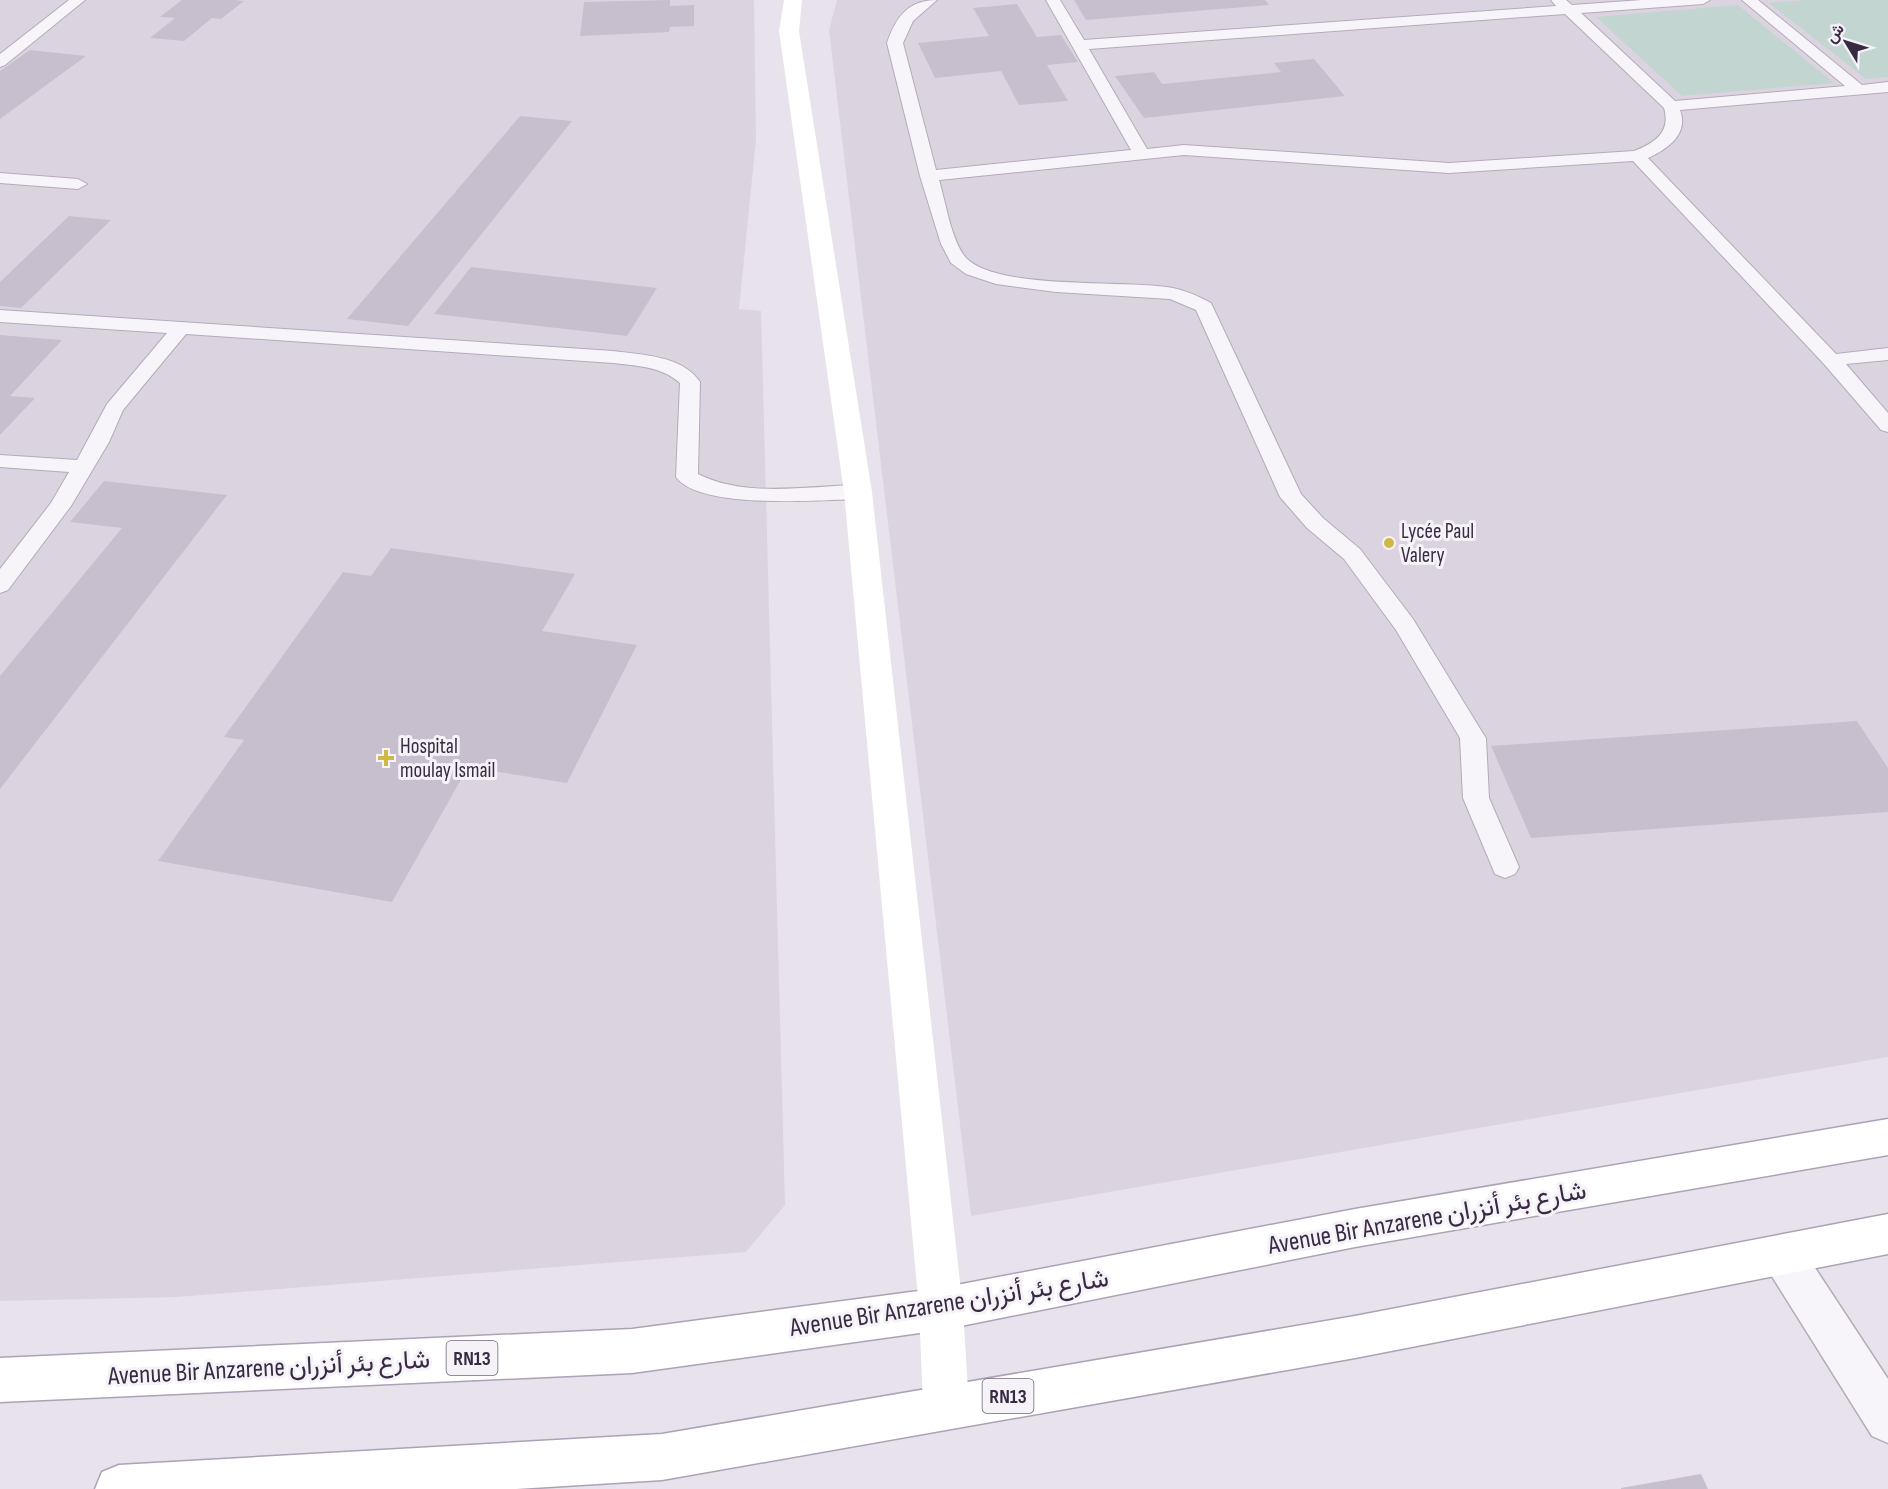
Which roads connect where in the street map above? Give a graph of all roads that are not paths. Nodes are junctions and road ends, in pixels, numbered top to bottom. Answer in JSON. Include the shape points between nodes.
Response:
{"nodes":[{"id":1,"x":78,"y":0,"type":"edge"},
{"id":2,"x":793,"y":0,"type":"edge"},
{"id":3,"x":930,"y":0,"type":"edge"},
{"id":4,"x":1053,"y":0,"type":"edge"},
{"id":5,"x":1703,"y":0,"type":"edge"},
{"id":6,"x":1749,"y":0,"type":"edge"},
{"id":7,"x":1563,"y":5,"type":"edge"},
{"id":8,"x":1079,"y":45,"type":"junction"},
{"id":9,"x":0,"y":62,"type":"edge"},
{"id":10,"x":1888,"y":87,"type":"edge"},
{"id":11,"x":1859,"y":90,"type":"junction"},
{"id":12,"x":1671,"y":106,"type":"junction"},
{"id":13,"x":1141,"y":153,"type":"junction"},
{"id":14,"x":1637,"y":156,"type":"junction"},
{"id":15,"x":929,"y":176,"type":"junction"},
{"id":16,"x":0,"y":178,"type":"edge"},
{"id":17,"x":78,"y":184,"type":"dead end"},
{"id":18,"x":0,"y":316,"type":"edge"},
{"id":19,"x":182,"y":327,"type":"junction"},
{"id":20,"x":1888,"y":354,"type":"edge"},
{"id":21,"x":1831,"y":360,"type":"junction"},
{"id":22,"x":1888,"y":426,"type":"edge"},
{"id":23,"x":0,"y":461,"type":"edge"},
{"id":24,"x":84,"y":467,"type":"junction"},
{"id":25,"x":858,"y":492,"type":"junction"},
{"id":26,"x":0,"y":585,"type":"edge"},
{"id":27,"x":1505,"y":867,"type":"dead end"},
{"id":28,"x":1888,"y":1137,"type":"edge"},
{"id":29,"x":1888,"y":1234,"type":"edge"},
{"id":30,"x":1783,"y":1256,"type":"junction"},
{"id":31,"x":941,"y":1309,"type":"junction"},
{"id":32,"x":0,"y":1380,"type":"edge"},
{"id":33,"x":946,"y":1406,"type":"junction"},
{"id":34,"x":1888,"y":1420,"type":"edge"},
{"id":35,"x":119,"y":1489,"type":"edge"}],
"edges":[{"from":1,"to":9,"type":"lane"},
{"from":2,"to":25,"type":"main road","via":[[789,31]]},
{"from":3,"to":15,"type":"lane","via":[[912,10],[898,30],[895,43]]},
{"from":4,"to":8,"type":"lane"},
{"from":5,"to":7,"type":"lane"},
{"from":6,"to":11,"type":"lane"},
{"from":7,"to":8,"type":"lane"},
{"from":7,"to":12,"type":"lane"},
{"from":8,"to":13,"type":"lane"},
{"from":10,"to":11,"type":"lane"},
{"from":11,"to":12,"type":"lane"},
{"from":12,"to":14,"type":"lane","via":[[1676,116],[1672,135],[1653,150]]},
{"from":13,"to":14,"type":"lane","via":[[1184,150],[1449,168]]},
{"from":13,"to":15,"type":"lane"},
{"from":14,"to":21,"type":"lane"},
{"from":15,"to":27,"type":"lane","via":[[957,258],[974,273],[1040,285],[1171,293],[1204,307],[1291,497],[1352,554],[1406,625],[1473,738],[1476,798]]},
{"from":16,"to":17,"type":"lane"},
{"from":18,"to":19,"type":"lane"},
{"from":19,"to":24,"type":"lane","via":[[114,408]]},
{"from":19,"to":25,"type":"lane","via":[[661,364],[680,371],[690,382],[687,477],[700,486],[727,493]]},
{"from":20,"to":21,"type":"lane"},
{"from":21,"to":22,"type":"lane"},
{"from":23,"to":24,"type":"lane"},
{"from":24,"to":26,"type":"lane","via":[[60,506]]},
{"from":25,"to":31,"type":"main road"},
{"from":28,"to":31,"type":"main road","name":"Avenue Bir Anzarene شارع بئر أنزران","number":"RN13","via":[[1355,1228]]},
{"from":29,"to":30,"type":"main road","number":"RN13"},
{"from":30,"to":33,"type":"main road","number":"RN13","via":[[1355,1337]]},
{"from":30,"to":34,"type":"street"},
{"from":31,"to":32,"type":"main road","name":"Avenue Bir Anzarene شارع بئر أنزران","number":"RN13","via":[[632,1351]]},
{"from":31,"to":33,"type":"main road"},
{"from":33,"to":35,"type":"main road","number":"RN13","via":[[662,1457]]}]}
